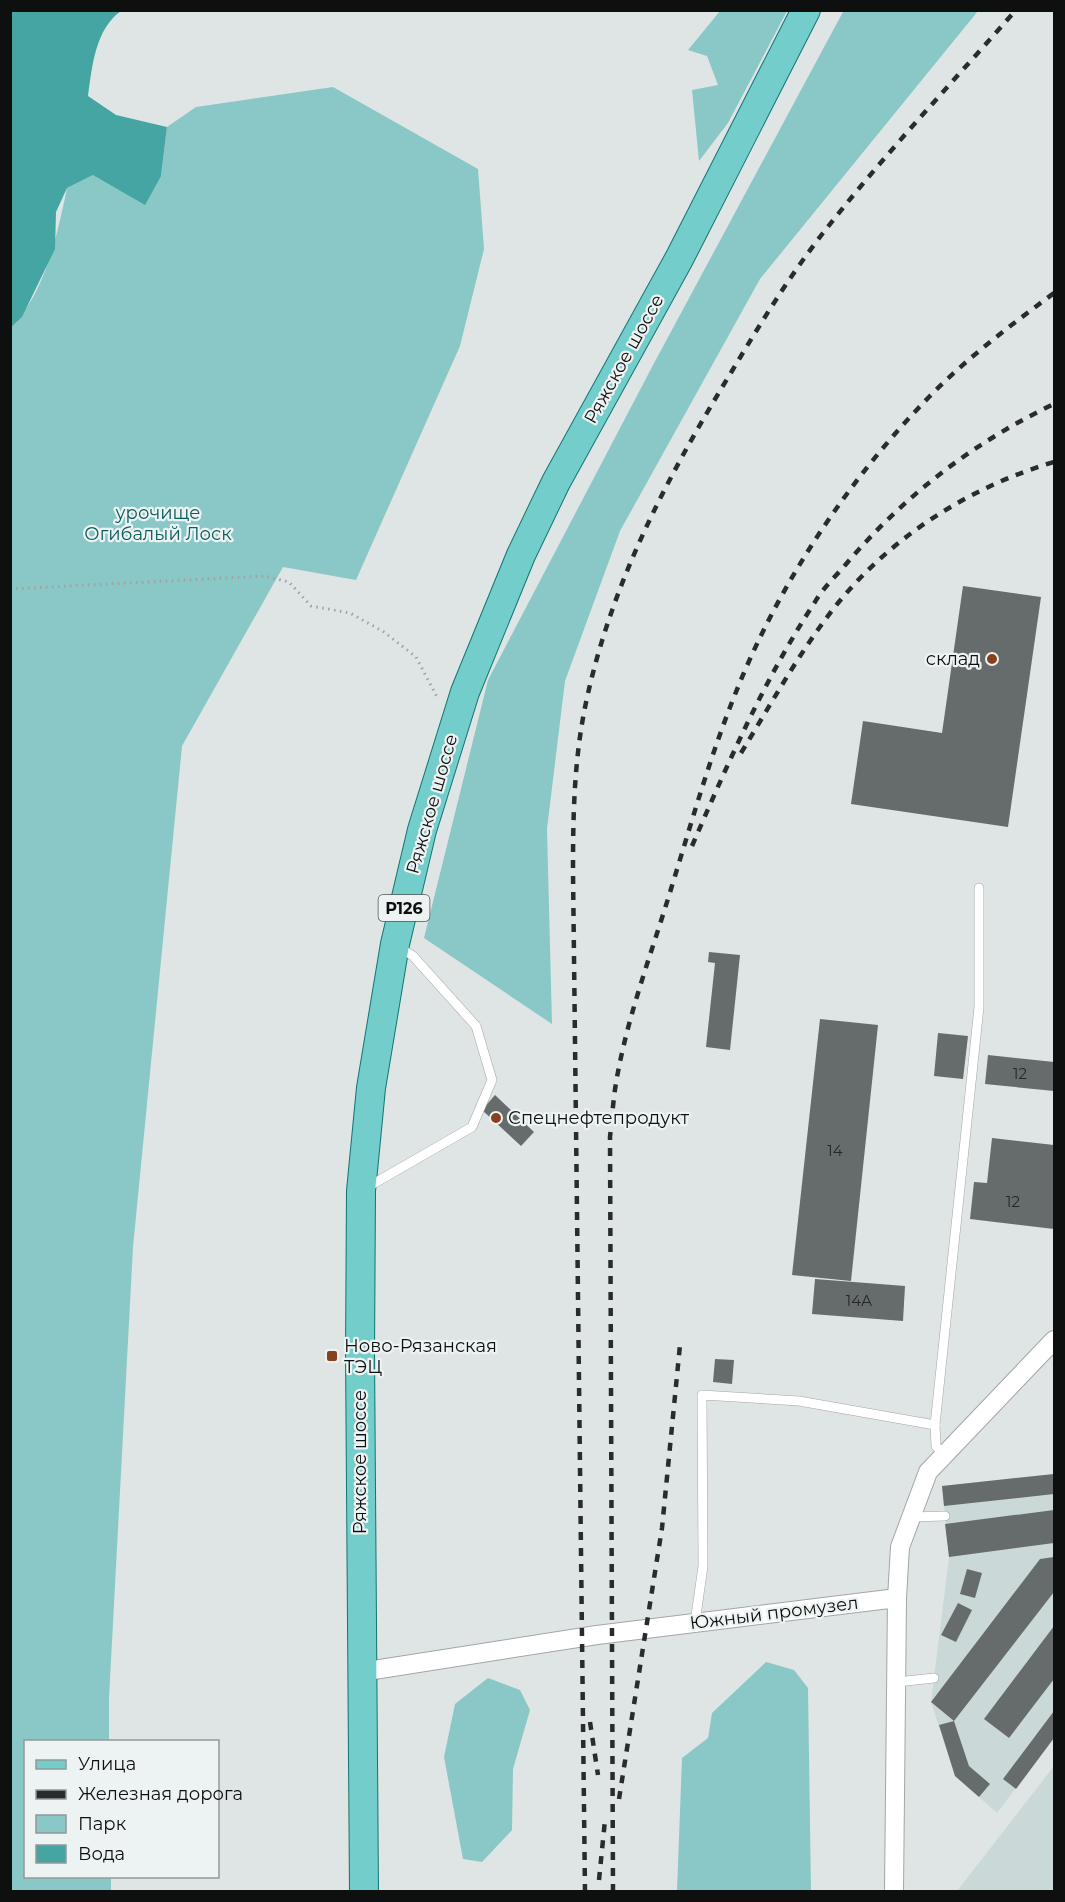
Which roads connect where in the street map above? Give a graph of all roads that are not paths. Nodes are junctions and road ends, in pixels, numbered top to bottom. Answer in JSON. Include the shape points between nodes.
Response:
{"nodes":[{"id":1,"x":806,"y":10,"type":"edge"},
{"id":2,"x":979,"y":888,"type":"dead end"},
{"id":3,"x":395,"y":944,"type":"junction"},
{"id":4,"x":361,"y":1191,"type":"junction"},
{"id":5,"x":1054,"y":1340,"type":"edge"},
{"id":6,"x":935,"y":1425,"type":"junction"},
{"id":7,"x":944,"y":1456,"type":"junction"},
{"id":8,"x":911,"y":1516,"type":"junction"},
{"id":9,"x":945,"y":1516,"type":"dead end"},
{"id":10,"x":897,"y":1598,"type":"junction"},
{"id":11,"x":695,"y":1623,"type":"junction"},
{"id":12,"x":361,"y":1671,"type":"junction"},
{"id":13,"x":934,"y":1678,"type":"dead end"},
{"id":14,"x":897,"y":1682,"type":"junction"},
{"id":15,"x":364,"y":1892,"type":"edge"},
{"id":16,"x":894,"y":1892,"type":"edge"}],
"edges":[{"from":1,"to":3,"type":"main road","name":"Ряжское шоссе","number":"Р126","via":[[521,555],[453,727],[422,830]]},
{"from":2,"to":6,"type":"lane","via":[[979,1007]]},
{"from":3,"to":4,"type":"main road","name":"Ряжское шоссе","number":"Р126","via":[[371,1088]]},
{"from":3,"to":4,"type":"lane","via":[[413,956],[476,1026],[492,1080],[472,1127]]},
{"from":4,"to":12,"type":"main road","name":"Ряжское шоссе","number":"Р126"},
{"from":5,"to":7,"type":"street"},
{"from":6,"to":7,"type":"lane","via":[[936,1446]]},
{"from":6,"to":11,"type":"lane","via":[[799,1401],[702,1395],[703,1566]]},
{"from":7,"to":8,"type":"street","via":[[928,1472]]},
{"from":8,"to":9,"type":"lane"},
{"from":8,"to":10,"type":"street","via":[[900,1547]]},
{"from":10,"to":11,"type":"street","name":"Южный промузел"},
{"from":10,"to":14,"type":"street"},
{"from":11,"to":12,"type":"street","name":"Южный промузел"},
{"from":12,"to":15,"type":"main road","name":"Ряжское шоссе","number":"Р126"},
{"from":13,"to":14,"type":"lane"},
{"from":14,"to":16,"type":"street"}]}
